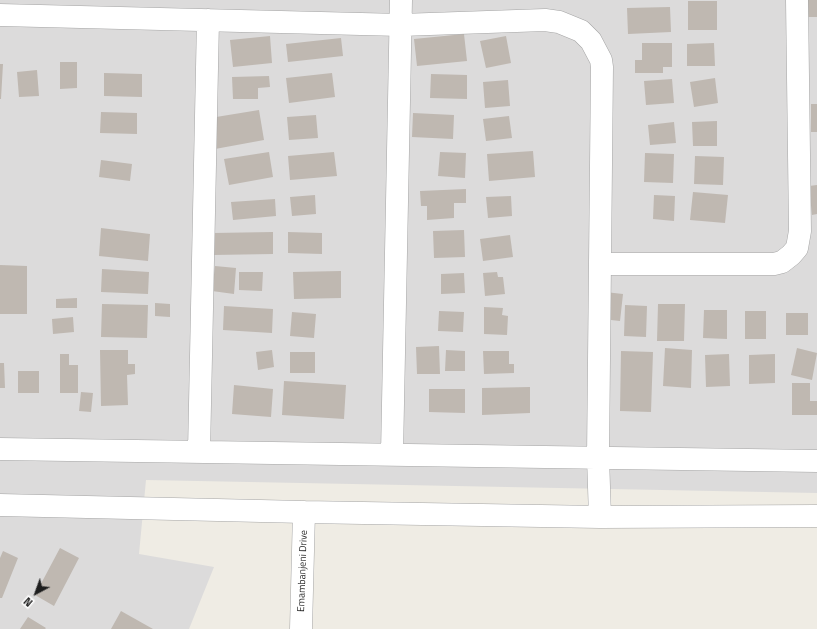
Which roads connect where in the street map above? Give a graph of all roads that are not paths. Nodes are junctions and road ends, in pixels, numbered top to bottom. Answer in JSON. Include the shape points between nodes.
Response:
{"nodes":[{"id":1,"x":401,"y":0,"type":"edge"},
{"id":2,"x":797,"y":0,"type":"edge"},
{"id":3,"x":0,"y":15,"type":"edge"},
{"id":4,"x":208,"y":20,"type":"junction"},
{"id":5,"x":401,"y":25,"type":"junction"},
{"id":6,"x":600,"y":264,"type":"junction"},
{"id":7,"x":0,"y":449,"type":"edge"},
{"id":8,"x":199,"y":452,"type":"junction"},
{"id":9,"x":392,"y":454,"type":"junction"},
{"id":10,"x":598,"y":457,"type":"junction"},
{"id":11,"x":817,"y":461,"type":"edge"},
{"id":12,"x":0,"y":505,"type":"edge"},
{"id":13,"x":304,"y":512,"type":"junction"},
{"id":14,"x":817,"y":516,"type":"edge"},
{"id":15,"x":600,"y":517,"type":"junction"},
{"id":16,"x":301,"y":629,"type":"edge"}],
"edges":[{"from":1,"to":5,"type":"street"},
{"from":2,"to":6,"type":"street","via":[[800,231],[794,252],[786,260],[774,264]]},
{"from":3,"to":4,"type":"street"},
{"from":4,"to":5,"type":"street"},
{"from":4,"to":8,"type":"street"},
{"from":5,"to":6,"type":"street","via":[[545,20],[570,25],[591,41],[602,67]]},
{"from":5,"to":9,"type":"street"},
{"from":6,"to":10,"type":"street"},
{"from":7,"to":8,"type":"street"},
{"from":8,"to":9,"type":"street"},
{"from":9,"to":10,"type":"street"},
{"from":10,"to":11,"type":"street"},
{"from":10,"to":15,"type":"street"},
{"from":12,"to":13,"type":"street"},
{"from":13,"to":15,"type":"street"},
{"from":13,"to":16,"type":"street","name":"Emambanjeni Drive"},
{"from":14,"to":15,"type":"street"}]}
